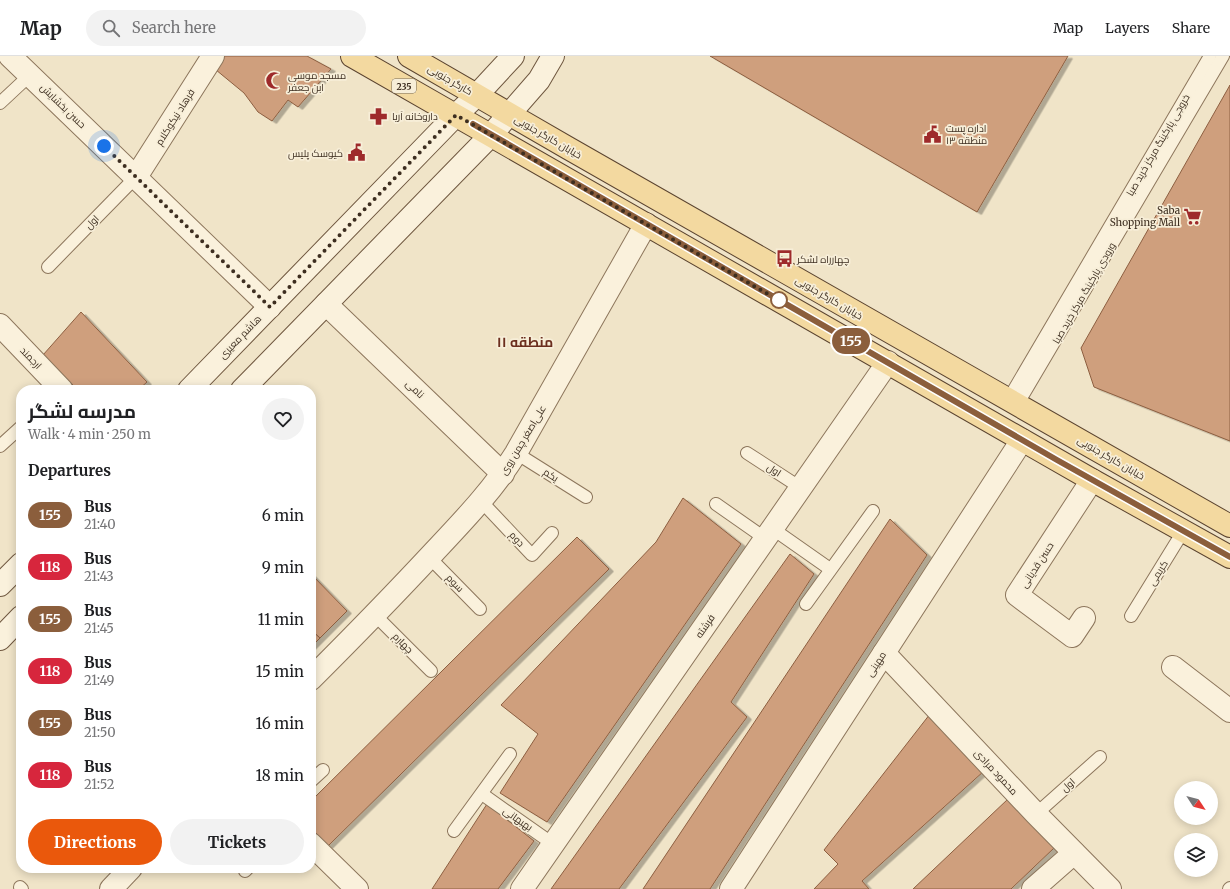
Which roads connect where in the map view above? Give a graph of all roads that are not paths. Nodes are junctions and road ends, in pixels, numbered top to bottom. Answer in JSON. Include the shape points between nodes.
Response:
{"nodes":[{"id":1,"x":10,"y":56,"type":"edge"},
{"id":2,"x":213,"y":56,"type":"edge"},
{"id":3,"x":352,"y":56,"type":"edge"},
{"id":4,"x":409,"y":56,"type":"edge"},
{"id":5,"x":513,"y":56,"type":"edge"},
{"id":6,"x":554,"y":56,"type":"edge"},
{"id":7,"x":1210,"y":56,"type":"edge"},
{"id":8,"x":1223,"y":56,"type":"edge"},
{"id":9,"x":30,"y":75,"type":"junction"},
{"id":10,"x":0,"y":102,"type":"edge"},
{"id":11,"x":492,"y":105,"type":"junction"},
{"id":12,"x":473,"y":125,"type":"junction"},
{"id":13,"x":136,"y":177,"type":"junction"},
{"id":14,"x":646,"y":224,"type":"junction"},
{"id":15,"x":48,"y":267,"type":"dead end"},
{"id":16,"x":326,"y":304,"type":"junction"},
{"id":17,"x":270,"y":307,"type":"junction"},
{"id":18,"x":0,"y":325,"type":"edge"},
{"id":19,"x":888,"y":362,"type":"junction"},
{"id":20,"x":57,"y":385,"type":"edge"},
{"id":21,"x":194,"y":385,"type":"edge"},
{"id":22,"x":247,"y":385,"type":"edge"},
{"id":23,"x":1013,"y":403,"type":"junction"},
{"id":24,"x":16,"y":432,"type":"edge"},
{"id":25,"x":1022,"y":440,"type":"junction"},
{"id":26,"x":0,"y":446,"type":"edge"},
{"id":27,"x":516,"y":453,"type":"junction"},
{"id":28,"x":747,"y":453,"type":"dead end"},
{"id":29,"x":503,"y":474,"type":"junction"},
{"id":30,"x":1092,"y":480,"type":"junction"},
{"id":31,"x":801,"y":488,"type":"junction"},
{"id":32,"x":586,"y":497,"type":"dead end"},
{"id":33,"x":481,"y":501,"type":"junction"},
{"id":34,"x":716,"y":504,"type":"dead end"},
{"id":35,"x":873,"y":511,"type":"dead end"},
{"id":36,"x":1230,"y":526,"type":"edge"},
{"id":37,"x":1184,"y":530,"type":"junction"},
{"id":38,"x":552,"y":533,"type":"dead end"},
{"id":39,"x":769,"y":534,"type":"junction"},
{"id":40,"x":429,"y":557,"type":"junction"},
{"id":41,"x":1230,"y":557,"type":"edge"},
{"id":42,"x":16,"y":569,"type":"edge"},
{"id":43,"x":830,"y":569,"type":"junction"},
{"id":44,"x":0,"y":585,"type":"edge"},
{"id":45,"x":806,"y":604,"type":"dead end"},
{"id":46,"x":480,"y":610,"type":"dead end"},
{"id":47,"x":374,"y":615,"type":"junction"},
{"id":48,"x":1131,"y":616,"type":"dead end"},
{"id":49,"x":1084,"y":618,"type":"dead end"},
{"id":50,"x":16,"y":622,"type":"edge"},
{"id":51,"x":0,"y":639,"type":"edge"},
{"id":52,"x":884,"y":653,"type":"junction"},
{"id":53,"x":1173,"y":667,"type":"dead end"},
{"id":54,"x":431,"y":671,"type":"dead end"},
{"id":55,"x":316,"y":674,"type":"edge"},
{"id":56,"x":1230,"y":711,"type":"edge"},
{"id":57,"x":510,"y":754,"type":"dead end"},
{"id":58,"x":1100,"y":757,"type":"dead end"},
{"id":59,"x":323,"y":770,"type":"dead end"},
{"id":60,"x":316,"y":776,"type":"edge"},
{"id":61,"x":482,"y":794,"type":"junction"},
{"id":62,"x":1036,"y":814,"type":"junction"},
{"id":63,"x":454,"y":831,"type":"dead end"},
{"id":64,"x":554,"y":844,"type":"junction"},
{"id":65,"x":316,"y":849,"type":"edge"},
{"id":66,"x":1074,"y":853,"type":"junction"},
{"id":67,"x":126,"y":873,"type":"edge"},
{"id":68,"x":111,"y":889,"type":"edge"},
{"id":69,"x":357,"y":889,"type":"edge"},
{"id":70,"x":522,"y":889,"type":"edge"},
{"id":71,"x":730,"y":889,"type":"edge"},
{"id":72,"x":1033,"y":889,"type":"edge"},
{"id":73,"x":1110,"y":889,"type":"edge"}],
"edges":[{"from":1,"to":9,"type":"street","name":"حسن بخشایش"},
{"from":2,"to":13,"type":"street","name":"فرهاد نیکوکلام"},
{"from":3,"to":12,"type":"main road","number":"235"},
{"from":4,"to":11,"type":"main road","name":"کارگر جنوبی"},
{"from":5,"to":11,"type":"street"},
{"from":6,"to":11,"type":"street","via":[[539,80]]},
{"from":7,"to":23,"type":"lane","name":"خروجی پارکینگ مرکز خرید صبا"},
{"from":8,"to":23,"type":"lane","name":"ورودی پارکینگ مرکز خرید صبا"},
{"from":9,"to":10,"type":"lane"},
{"from":9,"to":13,"type":"street","name":"حسن بخشایش"},
{"from":11,"to":12,"type":"street"},
{"from":11,"to":12,"type":"street","name":"هاشم معیری"},
{"from":11,"to":23,"type":"main road","name":"خیابان کارگر جنوبی"},
{"from":12,"to":14,"type":"main road","number":"235"},
{"from":12,"to":16,"type":"street","name":"هاشم معیری"},
{"from":12,"to":17,"type":"street","name":"هاشم معیری"},
{"from":13,"to":15,"type":"lane","name":"اول"},
{"from":13,"to":17,"type":"street","name":"حسن بخشایش"},
{"from":14,"to":19,"type":"main road","number":"235"},
{"from":14,"to":27,"type":"street","name":"علی‌اصغر چمن روی"},
{"from":16,"to":22,"type":"street","name":"هاشم معیری"},
{"from":16,"to":29,"type":"street","name":"نامی"},
{"from":17,"to":21,"type":"street","name":"هاشم معیری"},
{"from":18,"to":20,"type":"street","name":"ارجمند"},
{"from":19,"to":25,"type":"main road","number":"235"},
{"from":19,"to":31,"type":"street","name":"فرشته"},
{"from":23,"to":36,"type":"main road","name":"خیابان کارگر جنوبی"},
{"from":24,"to":26,"type":"lane"},
{"from":25,"to":30,"type":"main road","number":"235"},
{"from":25,"to":52,"type":"street","name":"مهینی"},
{"from":27,"to":29,"type":"street","name":"علی‌اصغر چمن روی"},
{"from":27,"to":32,"type":"lane","name":"یکم"},
{"from":28,"to":31,"type":"lane","name":"اول"},
{"from":29,"to":33,"type":"street","name":"علی‌اصغر چمن روی"},
{"from":30,"to":37,"type":"main road","number":"235"},
{"from":30,"to":49,"type":"street","name":"حسن قدیانی","via":[[1017,596],[1072,636]]},
{"from":31,"to":39,"type":"street","name":"فرشته"},
{"from":33,"to":38,"type":"lane","name":"دوم","via":[[532,555]]},
{"from":33,"to":40,"type":"street","name":"علی‌اصغر چمن روی"},
{"from":34,"to":39,"type":"lane"},
{"from":35,"to":43,"type":"lane"},
{"from":37,"to":41,"type":"main road","number":"235"},
{"from":37,"to":48,"type":"lane","name":"کریمی"},
{"from":39,"to":43,"type":"lane"},
{"from":39,"to":64,"type":"street","name":"فرشته"},
{"from":40,"to":46,"type":"lane","name":"سوم"},
{"from":40,"to":47,"type":"street","name":"علی‌اصغر چمن روی"},
{"from":42,"to":44,"type":"street"},
{"from":43,"to":45,"type":"lane"},
{"from":47,"to":54,"type":"lane","name":"چهارم"},
{"from":47,"to":55,"type":"street","name":"علی‌اصغر چمن روی"},
{"from":50,"to":51,"type":"street"},
{"from":52,"to":62,"type":"street","name":"محمود مرادی"},
{"from":52,"to":71,"type":"street","name":"مهینی"},
{"from":53,"to":56,"type":"street"},
{"from":57,"to":61,"type":"lane"},
{"from":58,"to":62,"type":"lane","name":"اول"},
{"from":59,"to":60,"type":"lane"},
{"from":61,"to":63,"type":"lane"},
{"from":61,"to":64,"type":"lane","name":"بهبهانی"},
{"from":62,"to":66,"type":"street","name":"محمود مرادی"},
{"from":64,"to":70,"type":"street","name":"فرشته"},
{"from":65,"to":69,"type":"street"},
{"from":66,"to":72,"type":"street"},
{"from":66,"to":73,"type":"street","name":"محمود مرادی"},
{"from":67,"to":68,"type":"street"}]}
